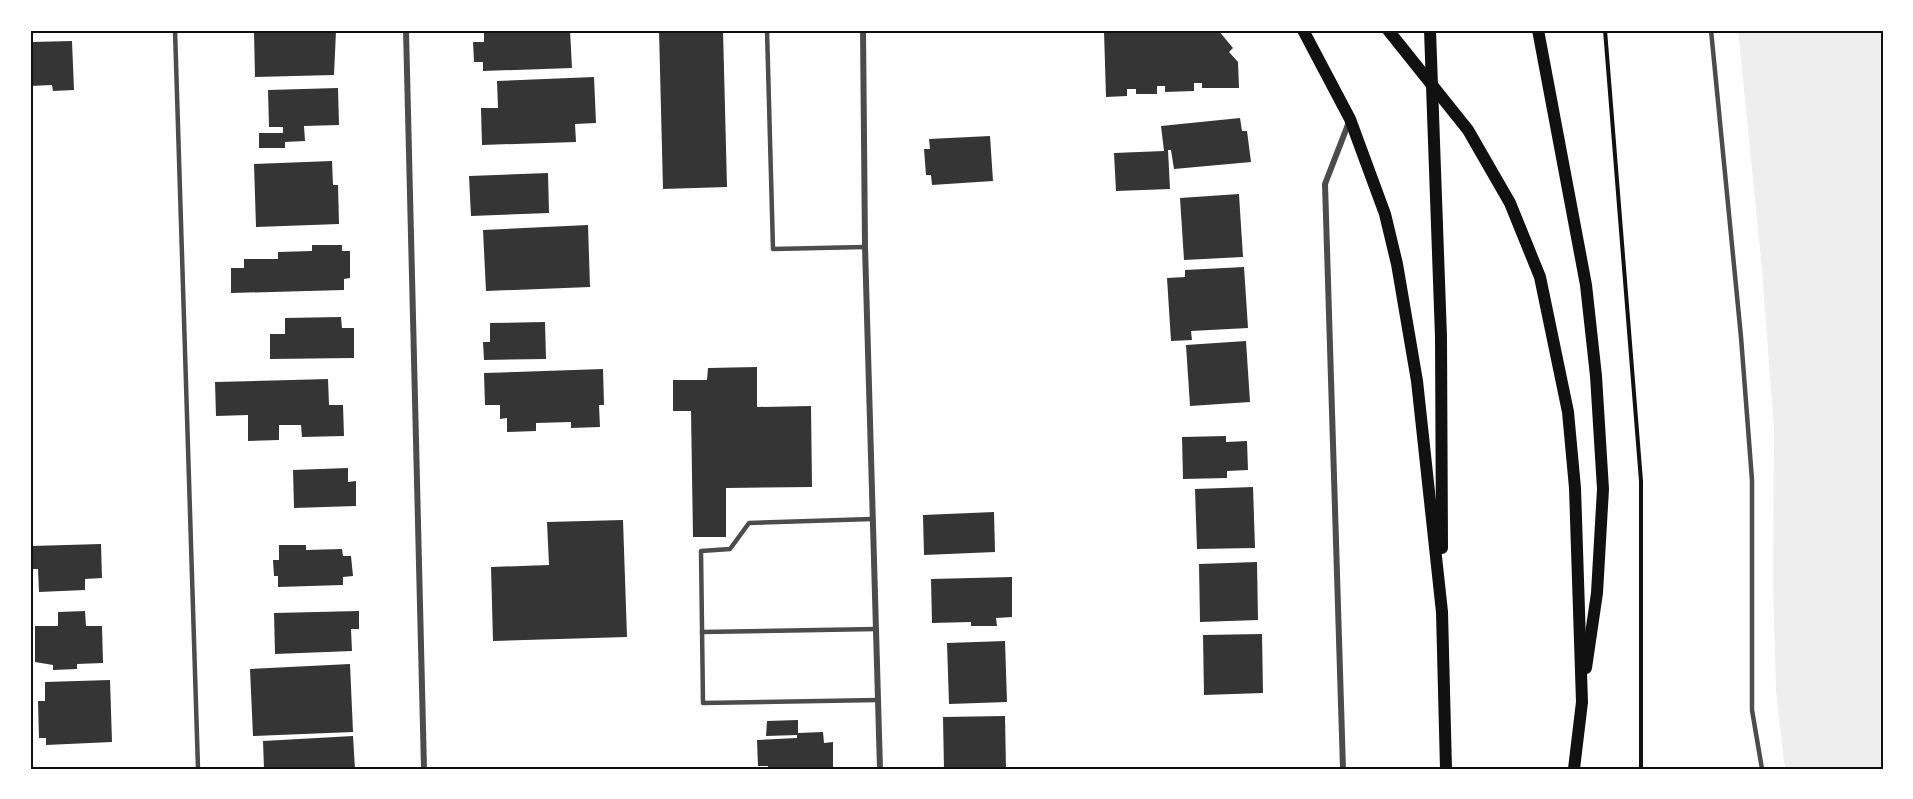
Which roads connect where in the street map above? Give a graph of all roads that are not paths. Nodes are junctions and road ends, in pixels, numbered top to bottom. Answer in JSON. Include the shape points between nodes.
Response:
{"nodes":[{"id":1,"x":175,"y":30,"type":"edge"},
{"id":2,"x":406,"y":30,"type":"edge"},
{"id":3,"x":767,"y":30,"type":"edge"},
{"id":4,"x":863,"y":30,"type":"edge"},
{"id":5,"x":1303,"y":30,"type":"edge"},
{"id":6,"x":1388,"y":30,"type":"edge"},
{"id":7,"x":1430,"y":30,"type":"edge"},
{"id":8,"x":1538,"y":30,"type":"edge"},
{"id":9,"x":1711,"y":30,"type":"edge"},
{"id":10,"x":1432,"y":83,"type":"junction"},
{"id":11,"x":1350,"y":119,"type":"junction"},
{"id":12,"x":865,"y":247,"type":"junction"},
{"id":13,"x":872,"y":519,"type":"junction"},
{"id":14,"x":1442,"y":612,"type":"junction"},
{"id":15,"x":876,"y":629,"type":"junction"},
{"id":16,"x":702,"y":632,"type":"junction"},
{"id":17,"x":878,"y":700,"type":"junction"},
{"id":18,"x":1581,"y":702,"type":"junction"},
{"id":19,"x":198,"y":769,"type":"edge"},
{"id":20,"x":424,"y":769,"type":"edge"},
{"id":21,"x":880,"y":769,"type":"edge"},
{"id":22,"x":1343,"y":769,"type":"edge"},
{"id":23,"x":1446,"y":769,"type":"edge"},
{"id":24,"x":1574,"y":769,"type":"edge"},
{"id":25,"x":1762,"y":769,"type":"edge"}],
"edges":[{"from":1,"to":19,"type":"lane"},
{"from":2,"to":20,"type":"street"},
{"from":3,"to":12,"type":"lane","via":[[773,249]]},
{"from":4,"to":12,"type":"street"},
{"from":5,"to":11,"type":"main road"},
{"from":6,"to":10,"type":"main road"},
{"from":7,"to":10,"type":"main road"},
{"from":8,"to":18,"type":"main road","via":[[1586,285],[1597,398],[1602,501],[1597,593]]},
{"from":9,"to":25,"type":"lane","via":[[1752,480],[1752,710]]},
{"from":10,"to":14,"type":"main road","via":[[1441,337]]},
{"from":10,"to":18,"type":"main road","via":[[1468,130],[1504,194],[1540,277],[1568,412],[1575,488]]},
{"from":11,"to":14,"type":"main road","via":[[1385,214],[1396,264],[1417,381]]},
{"from":11,"to":22,"type":"street","via":[[1325,184]]},
{"from":12,"to":13,"type":"street"},
{"from":13,"to":15,"type":"street"},
{"from":13,"to":16,"type":"lane","via":[[749,523],[730,549],[701,551]]},
{"from":14,"to":23,"type":"main road"},
{"from":15,"to":16,"type":"lane"},
{"from":15,"to":17,"type":"street"},
{"from":16,"to":17,"type":"lane","via":[[703,703]]},
{"from":17,"to":21,"type":"street"},
{"from":18,"to":24,"type":"main road"}]}
